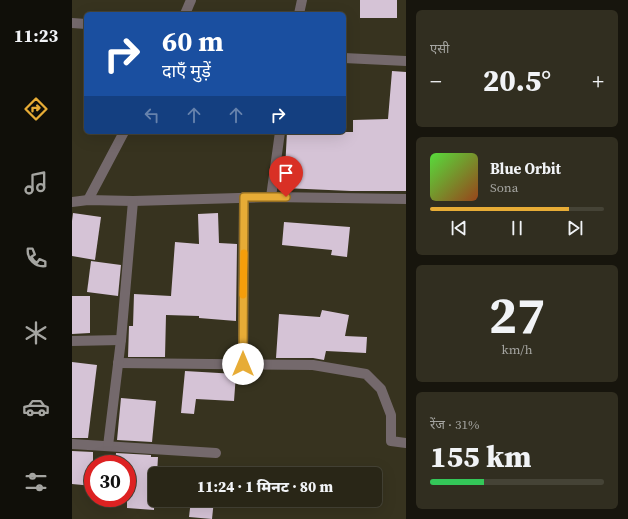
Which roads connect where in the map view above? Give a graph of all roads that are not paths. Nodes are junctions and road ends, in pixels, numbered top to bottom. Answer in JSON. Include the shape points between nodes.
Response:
{"nodes":[{"id":1,"x":191,"y":0,"type":"edge"},
{"id":2,"x":302,"y":0,"type":"edge"},
{"id":3,"x":186,"y":12,"type":"edge"},
{"id":4,"x":299,"y":12,"type":"edge"},
{"id":5,"x":72,"y":22,"type":"edge"},
{"id":6,"x":84,"y":24,"type":"edge"},
{"id":7,"x":346,"y":58,"type":"edge"},
{"id":8,"x":406,"y":61,"type":"edge"},
{"id":9,"x":123,"y":134,"type":"edge"},
{"id":10,"x":280,"y":134,"type":"edge"},
{"id":11,"x":244,"y":197,"type":"junction"},
{"id":12,"x":271,"y":197,"type":"junction"},
{"id":13,"x":406,"y":199,"type":"edge"},
{"id":14,"x":88,"y":200,"type":"junction"},
{"id":15,"x":133,"y":201,"type":"junction"},
{"id":16,"x":72,"y":202,"type":"edge"},
{"id":17,"x":120,"y":340,"type":"junction"},
{"id":18,"x":72,"y":341,"type":"edge"},
{"id":19,"x":118,"y":364,"type":"junction"},
{"id":20,"x":243,"y":364,"type":"junction"},
{"id":21,"x":406,"y":443,"type":"edge"},
{"id":22,"x":72,"y":444,"type":"edge"},
{"id":23,"x":108,"y":446,"type":"junction"},
{"id":24,"x":216,"y":453,"type":"dead end"}],
"edges":[{"from":1,"to":3,"type":"street"},
{"from":2,"to":4,"type":"street"},
{"from":5,"to":6,"type":"street"},
{"from":7,"to":8,"type":"street"},
{"from":9,"to":14,"type":"street"},
{"from":10,"to":12,"type":"street"},
{"from":11,"to":12,"type":"street"},
{"from":11,"to":15,"type":"street"},
{"from":11,"to":20,"type":"street"},
{"from":12,"to":13,"type":"street"},
{"from":14,"to":15,"type":"street"},
{"from":14,"to":16,"type":"street"},
{"from":15,"to":17,"type":"street"},
{"from":17,"to":18,"type":"street"},
{"from":17,"to":19,"type":"street"},
{"from":19,"to":20,"type":"street"},
{"from":19,"to":23,"type":"street"},
{"from":20,"to":21,"type":"street","via":[[313,365],[366,374],[382,389],[391,415],[392,441]]},
{"from":22,"to":23,"type":"street"},
{"from":23,"to":24,"type":"street"}]}
